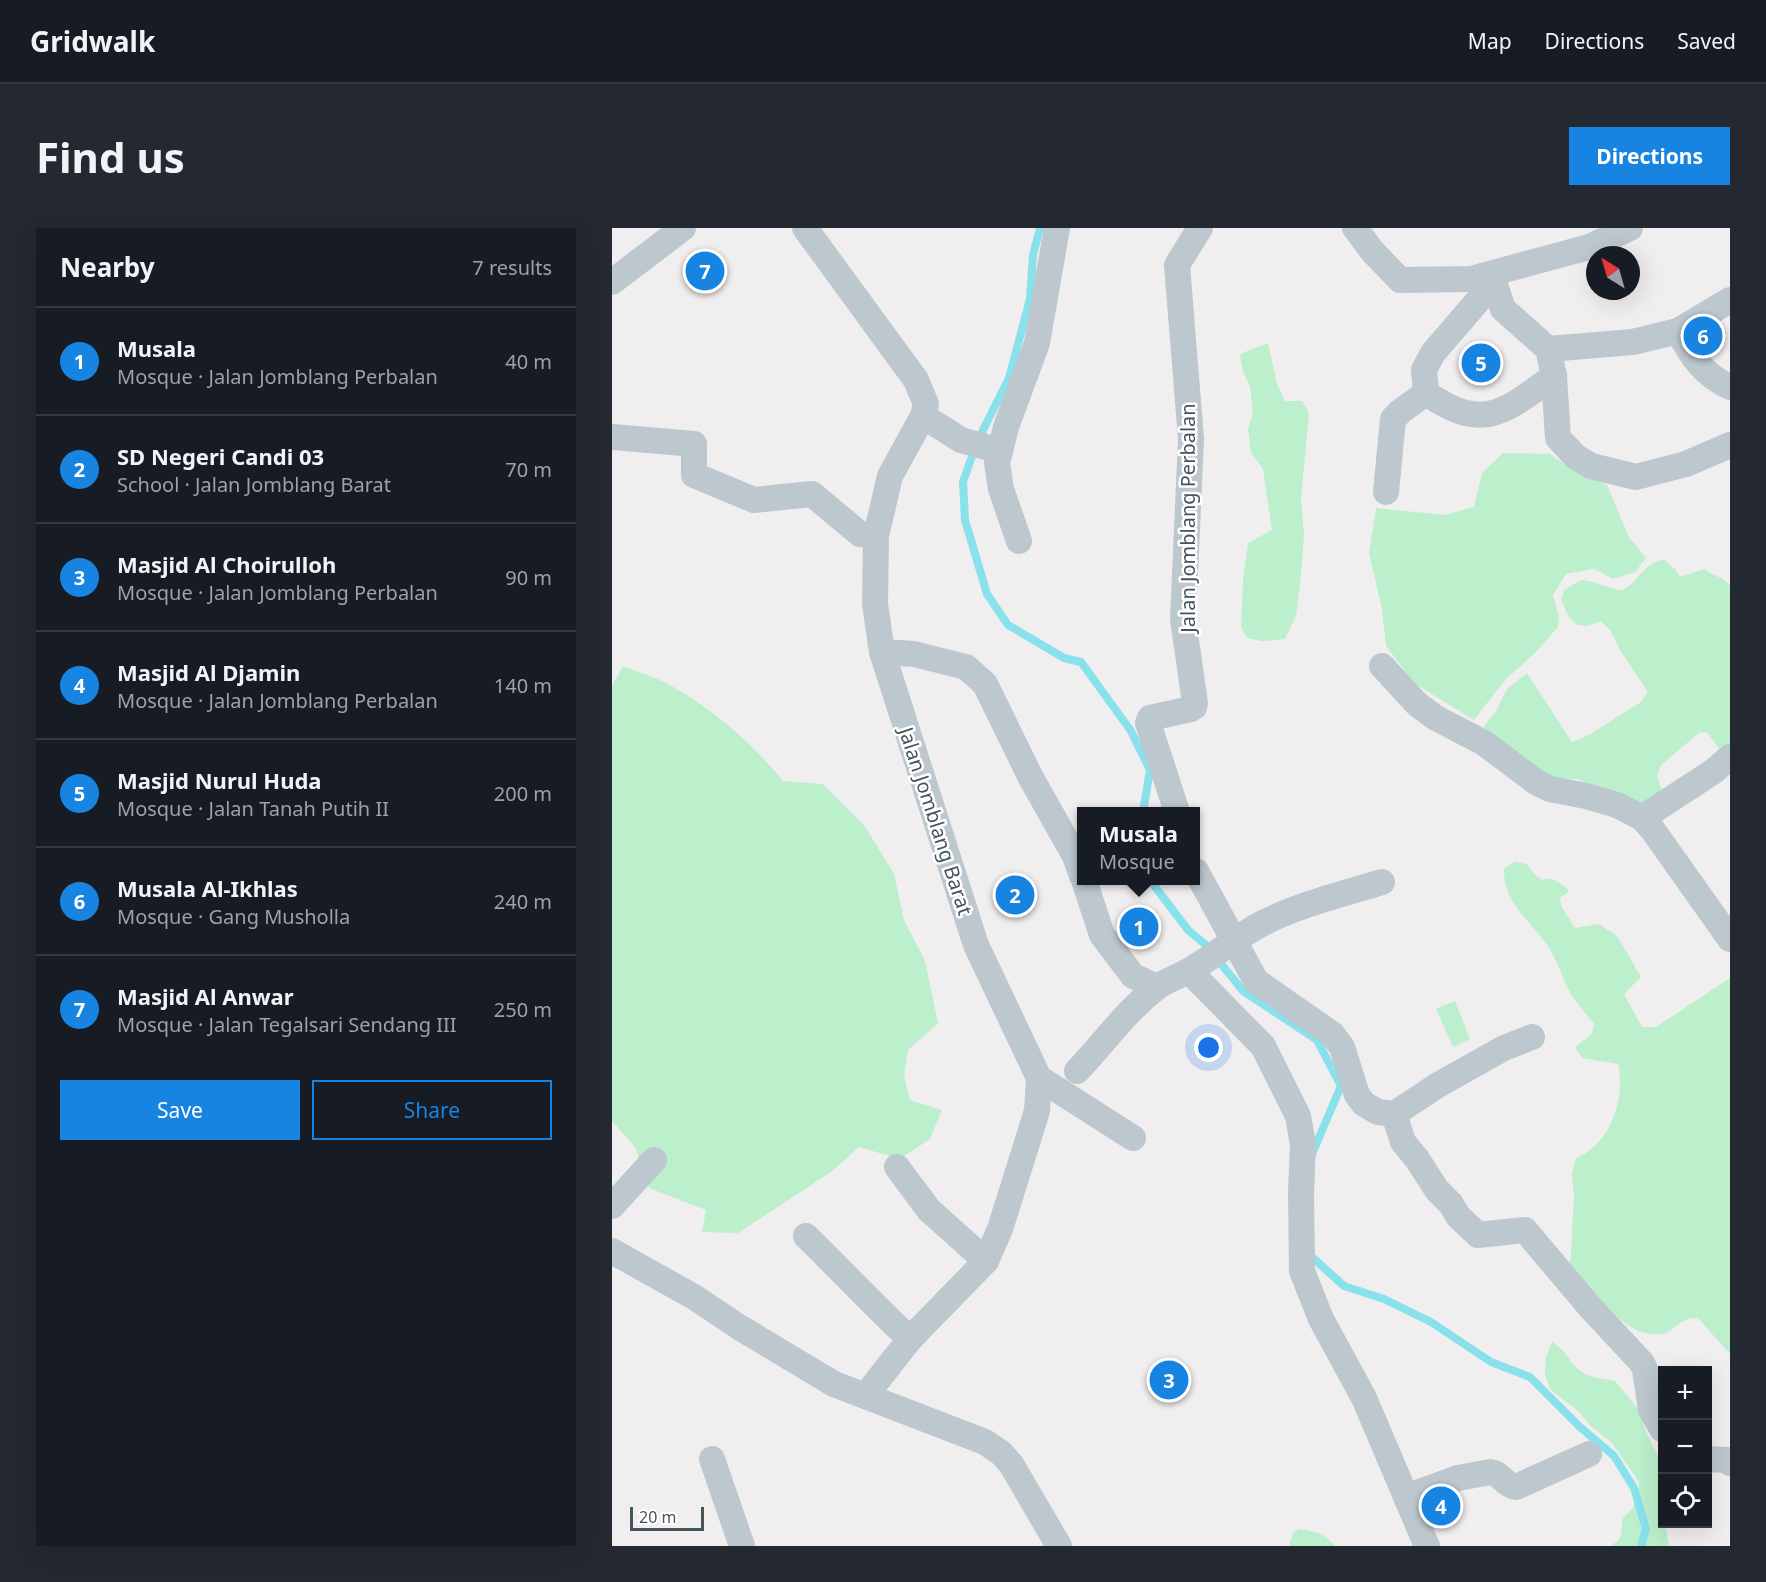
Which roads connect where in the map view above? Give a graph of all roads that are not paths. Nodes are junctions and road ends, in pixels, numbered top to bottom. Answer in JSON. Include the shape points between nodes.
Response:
{"nodes":[{"id":1,"x":683,"y":228,"type":"edge"},
{"id":2,"x":1057,"y":228,"type":"edge"},
{"id":3,"x":1200,"y":228,"type":"edge"},
{"id":4,"x":1354,"y":228,"type":"edge"},
{"id":5,"x":1630,"y":228,"type":"edge"},
{"id":6,"x":812,"y":231,"type":"edge"},
{"id":7,"x":1496,"y":277,"type":"junction"},
{"id":8,"x":612,"y":282,"type":"edge"},
{"id":9,"x":1730,"y":300,"type":"edge"},
{"id":10,"x":1678,"y":331,"type":"junction"},
{"id":11,"x":1548,"y":349,"type":"junction"},
{"id":12,"x":1554,"y":376,"type":"junction"},
{"id":13,"x":1730,"y":387,"type":"edge"},
{"id":14,"x":1426,"y":393,"type":"junction"},
{"id":15,"x":923,"y":416,"type":"junction"},
{"id":16,"x":612,"y":437,"type":"edge"},
{"id":17,"x":1730,"y":445,"type":"edge"},
{"id":18,"x":996,"y":450,"type":"junction"},
{"id":19,"x":1386,"y":492,"type":"dead end"},
{"id":20,"x":876,"y":536,"type":"junction"},
{"id":21,"x":1019,"y":542,"type":"dead end"},
{"id":22,"x":882,"y":652,"type":"junction"},
{"id":23,"x":1382,"y":666,"type":"dead end"},
{"id":24,"x":1730,"y":757,"type":"edge"},
{"id":25,"x":1175,"y":807,"type":"edge"},
{"id":26,"x":1647,"y":824,"type":"junction"},
{"id":27,"x":1077,"y":859,"type":"edge"},
{"id":28,"x":1382,"y":882,"type":"dead end"},
{"id":29,"x":1086,"y":885,"type":"edge"},
{"id":30,"x":1199,"y":885,"type":"edge"},
{"id":31,"x":1730,"y":939,"type":"edge"},
{"id":32,"x":1212,"y":955,"type":"junction"},
{"id":33,"x":1157,"y":987,"type":"junction"},
{"id":34,"x":1532,"y":1037,"type":"dead end"},
{"id":35,"x":1077,"y":1071,"type":"dead end"},
{"id":36,"x":1039,"y":1078,"type":"junction"},
{"id":37,"x":1395,"y":1114,"type":"junction"},
{"id":38,"x":1133,"y":1138,"type":"dead end"},
{"id":39,"x":654,"y":1160,"type":"dead end"},
{"id":40,"x":897,"y":1167,"type":"dead end"},
{"id":41,"x":612,"y":1206,"type":"edge"},
{"id":42,"x":806,"y":1236,"type":"dead end"},
{"id":43,"x":612,"y":1251,"type":"edge"},
{"id":44,"x":986,"y":1261,"type":"junction"},
{"id":45,"x":910,"y":1339,"type":"junction"},
{"id":46,"x":866,"y":1395,"type":"junction"},
{"id":47,"x":1658,"y":1422,"type":"edge"},
{"id":48,"x":1589,"y":1454,"type":"dead end"},
{"id":49,"x":712,"y":1459,"type":"dead end"},
{"id":50,"x":1712,"y":1459,"type":"edge"},
{"id":51,"x":1730,"y":1463,"type":"edge"},
{"id":52,"x":1406,"y":1497,"type":"junction"},
{"id":53,"x":742,"y":1546,"type":"edge"},
{"id":54,"x":1059,"y":1546,"type":"edge"},
{"id":55,"x":1427,"y":1546,"type":"edge"}],
"edges":[{"from":1,"to":8,"type":"street"},
{"from":2,"to":18,"type":"street","via":[[1037,343]]},
{"from":3,"to":25,"type":"street","name":"Jalan Jomblang Perbalan","via":[[1177,266],[1191,439],[1183,619],[1195,703],[1191,710],[1150,718],[1148,723]]},
{"from":4,"to":7,"type":"street","via":[[1400,280]]},
{"from":5,"to":7,"type":"street","via":[[1589,247]]},
{"from":6,"to":15,"type":"street","via":[[916,380],[926,404]]},
{"from":7,"to":11,"type":"street","via":[[1503,309]]},
{"from":7,"to":14,"type":"street","via":[[1432,353],[1424,370]]},
{"from":9,"to":10,"type":"street"},
{"from":10,"to":11,"type":"street","via":[[1633,342]]},
{"from":10,"to":13,"type":"street","via":[[1701,368]]},
{"from":11,"to":12,"type":"street"},
{"from":12,"to":14,"type":"street","via":[[1515,404],[1485,416],[1458,412]]},
{"from":12,"to":17,"type":"street","via":[[1558,438],[1591,466],[1636,477],[1686,464]]},
{"from":14,"to":19,"type":"street","via":[[1393,419]]},
{"from":15,"to":18,"type":"street","via":[[961,440]]},
{"from":15,"to":20,"type":"street","name":"Jalan Jomblang Barat","via":[[890,476]]},
{"from":16,"to":20,"type":"street","via":[[694,444],[694,475],[754,500],[812,494],[860,534]]},
{"from":18,"to":21,"type":"street","via":[[1001,489]]},
{"from":20,"to":22,"type":"street","name":"Jalan Jomblang Barat","via":[[875,604]]},
{"from":22,"to":27,"type":"street","via":[[914,654],[966,667],[985,684]]},
{"from":22,"to":36,"type":"street","name":"Jalan Jomblang Barat","via":[[976,945]]},
{"from":23,"to":26,"type":"street","via":[[1417,704],[1484,743],[1536,782],[1617,805]]},
{"from":24,"to":26,"type":"street"},
{"from":26,"to":31,"type":"street"},
{"from":28,"to":32,"type":"street","via":[[1266,922]]},
{"from":29,"to":33,"type":"street","via":[[1102,935],[1133,976]]},
{"from":30,"to":32,"type":"street"},
{"from":32,"to":33,"type":"street"},
{"from":32,"to":37,"type":"street","via":[[1332,1034],[1342,1047],[1357,1095],[1364,1104],[1378,1112]]},
{"from":32,"to":52,"type":"street","via":[[1298,1116],[1303,1145],[1302,1271],[1321,1319],[1364,1398]]},
{"from":33,"to":35,"type":"street","via":[[1114,1027]]},
{"from":34,"to":37,"type":"street","via":[[1438,1085]]},
{"from":36,"to":38,"type":"street"},
{"from":36,"to":44,"type":"street","name":"Jalan Jomblang Barat","via":[[1037,1111]]},
{"from":37,"to":47,"type":"street","via":[[1403,1142],[1458,1216],[1478,1235],[1525,1230],[1642,1363],[1651,1410]]},
{"from":39,"to":41,"type":"street"},
{"from":40,"to":44,"type":"street","via":[[930,1210]]},
{"from":42,"to":45,"type":"street"},
{"from":43,"to":46,"type":"street","via":[[834,1384]]},
{"from":44,"to":45,"type":"street","name":"Jalan Jomblang Barat"},
{"from":45,"to":46,"type":"street","name":"Jalan Jomblang Barat"},
{"from":46,"to":54,"type":"street","via":[[1001,1453]]},
{"from":48,"to":52,"type":"street","via":[[1515,1487],[1490,1472],[1458,1478]]},
{"from":49,"to":53,"type":"street"},
{"from":50,"to":51,"type":"street"},
{"from":52,"to":55,"type":"street"}]}
